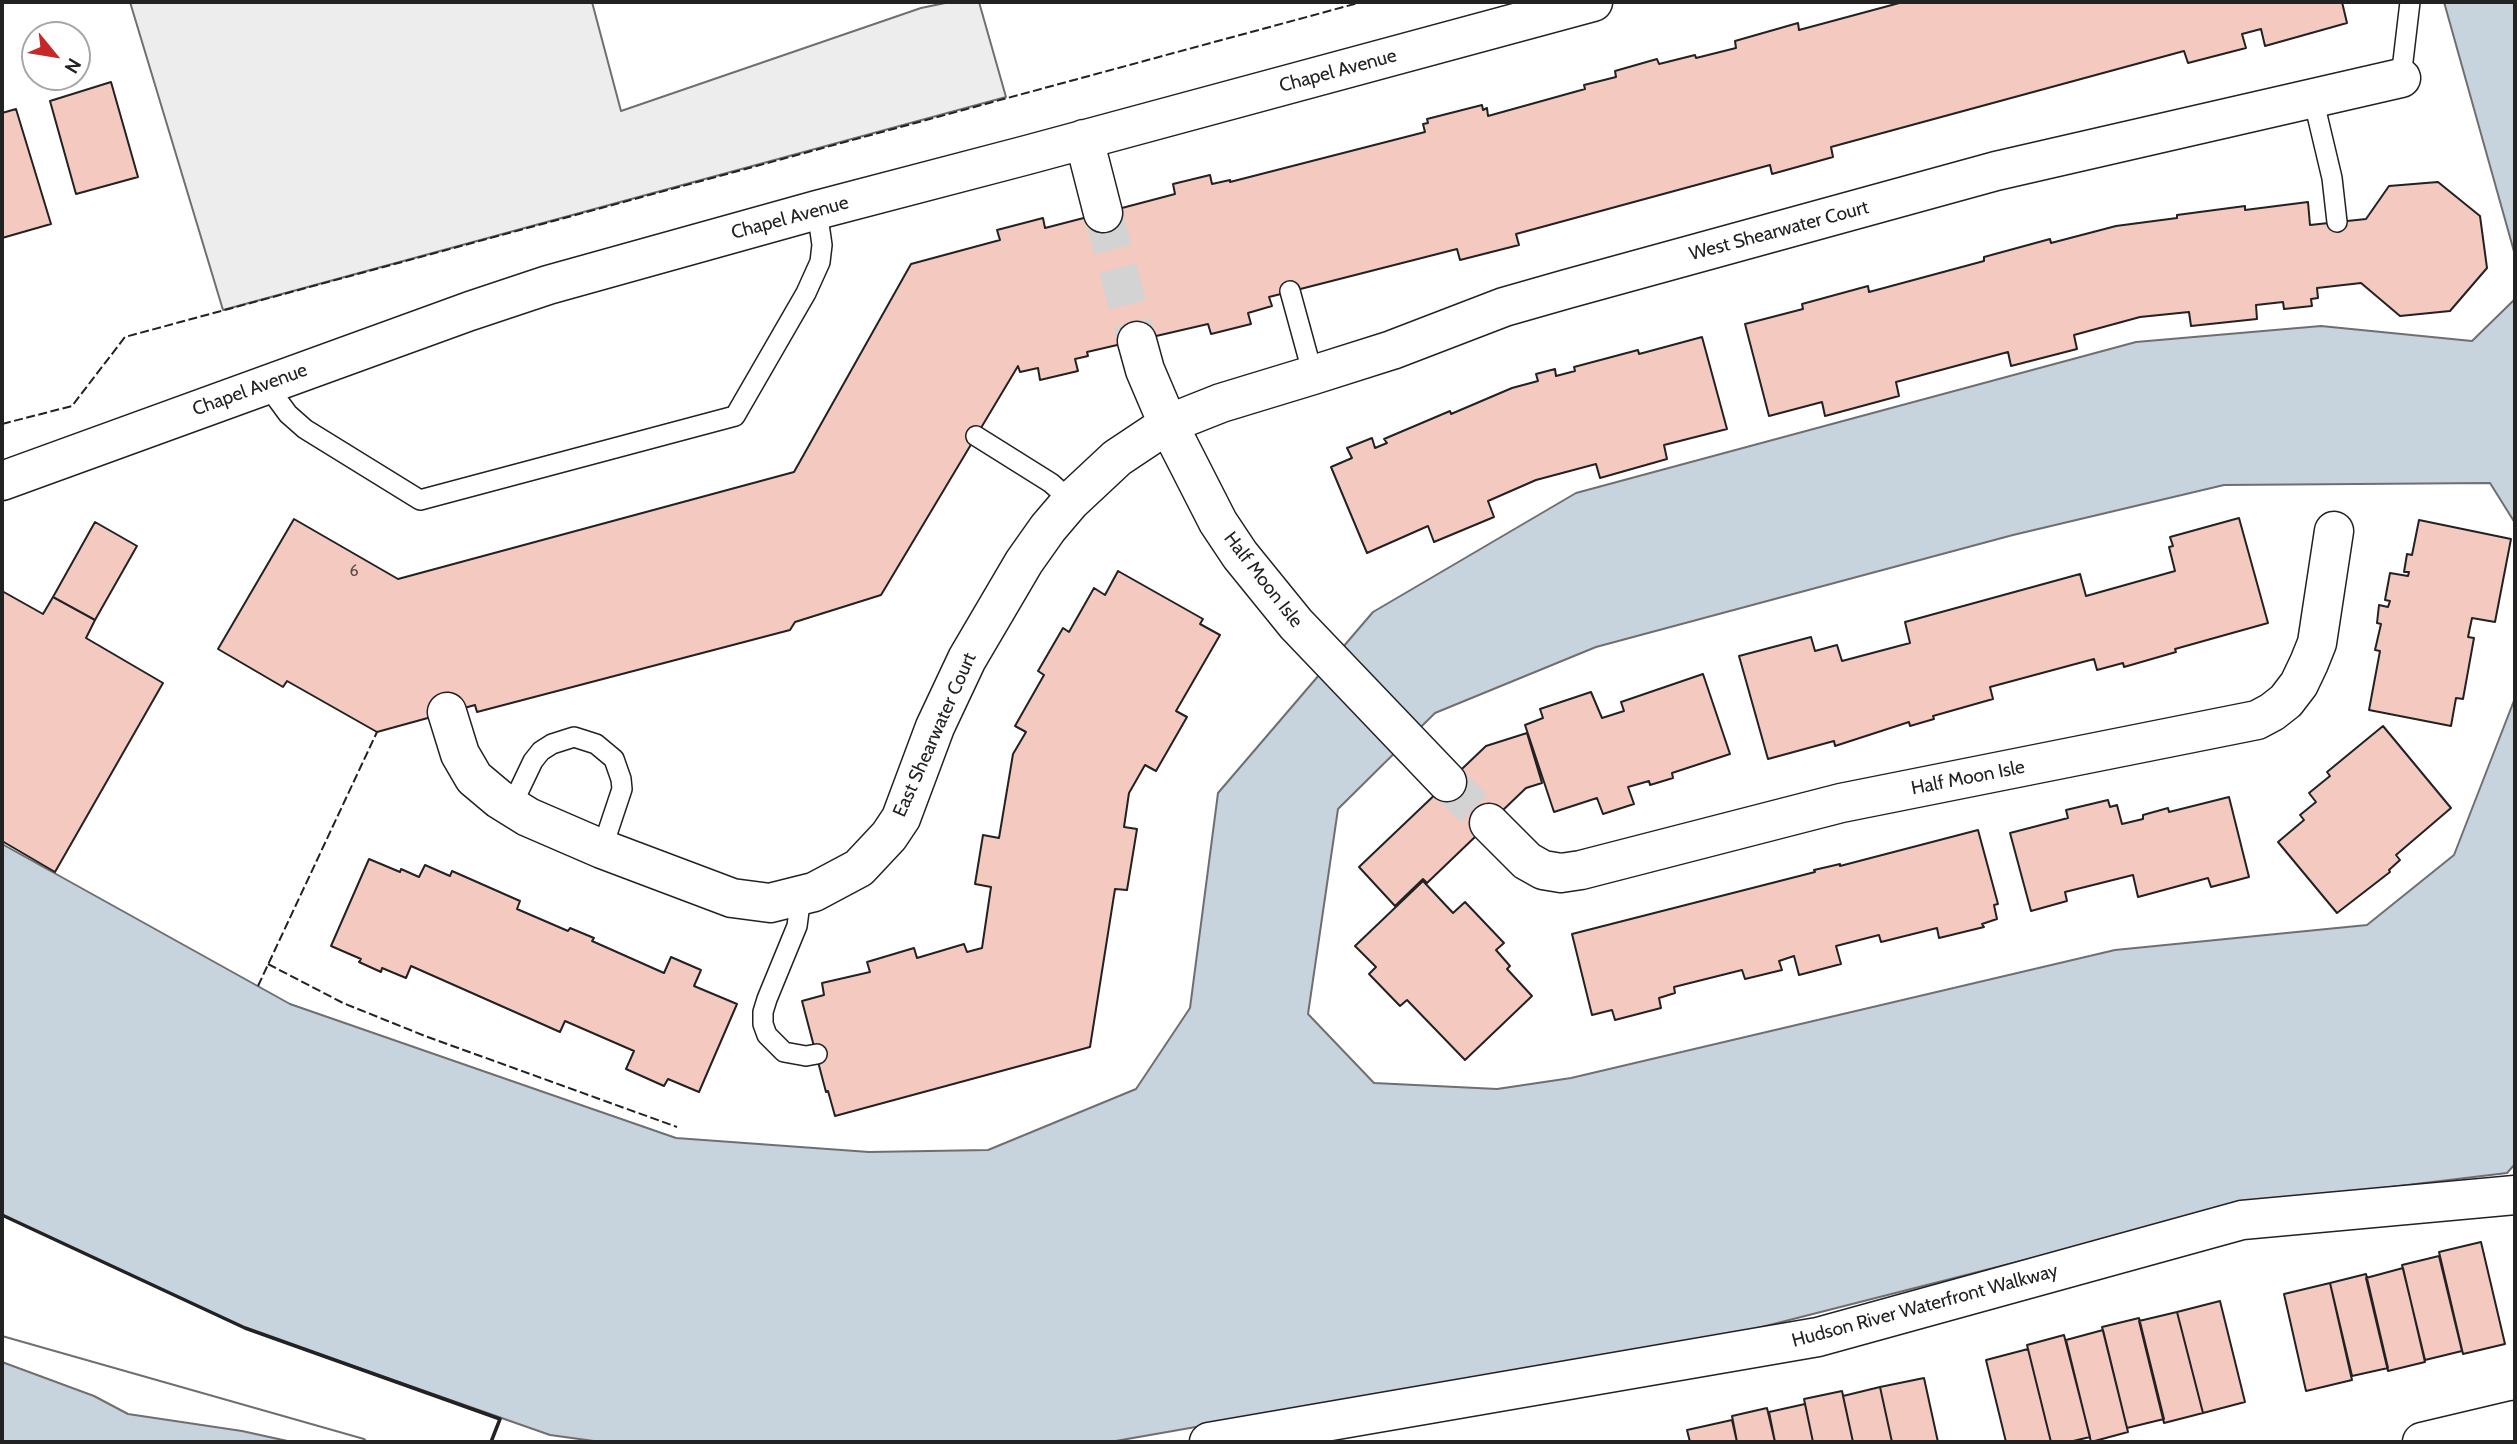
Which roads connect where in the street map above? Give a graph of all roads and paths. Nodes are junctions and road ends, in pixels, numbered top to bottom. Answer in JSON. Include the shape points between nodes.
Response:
{"nodes":[{"id":1,"x":1593,"y":2,"type":"edge"},
{"id":2,"x":2410,"y":2,"type":"edge"},
{"id":3,"x":2401,"y":78,"type":"joint"},
{"id":4,"x":2313,"y":98,"type":"junction"},
{"id":5,"x":1084,"y":139,"type":"junction"},
{"id":6,"x":817,"y":210,"type":"junction"},
{"id":7,"x":1103,"y":213,"type":"tunnel mouth"},
{"id":8,"x":2337,"y":222,"type":"dead end"},
{"id":9,"x":1290,"y":291,"type":"dead end"},
{"id":10,"x":1137,"y":341,"type":"tunnel mouth"},
{"id":11,"x":1313,"y":376,"type":"junction"},
{"id":12,"x":266,"y":384,"type":"junction"},
{"id":13,"x":1168,"y":424,"type":"junction"},
{"id":14,"x":976,"y":436,"type":"dead end"},
{"id":15,"x":2,"y":481,"type":"edge"},
{"id":16,"x":1071,"y":501,"type":"junction"},
{"id":17,"x":2334,"y":531,"type":"dead end"},
{"id":18,"x":447,"y":712,"type":"dead end"},
{"id":19,"x":1434,"y":769,"type":"tunnel mouth"},
{"id":20,"x":511,"y":807,"type":"junction"},
{"id":21,"x":1489,"y":823,"type":"tunnel mouth"},
{"id":22,"x":602,"y":849,"type":"junction"},
{"id":23,"x":801,"y":896,"type":"junction"},
{"id":24,"x":817,"y":1054,"type":"dead end"},
{"id":25,"x":2515,"y":1195,"type":"edge"},
{"id":26,"x":2515,"y":1420,"type":"edge"},
{"id":27,"x":1209,"y":1442,"type":"edge"},
{"id":28,"x":2422,"y":1442,"type":"edge"}],
"edges":[{"from":1,"to":5,"type":"street","name":"Chapel Avenue"},
{"from":2,"to":3,"type":"lane"},
{"from":3,"to":4,"type":"street","name":"West Shearwater Court"},
{"from":4,"to":8,"type":"lane"},
{"from":4,"to":11,"type":"street","name":"West Shearwater Court","via":[[1989,173],[1590,282],[1504,307]]},
{"from":5,"to":6,"type":"street","name":"Chapel Avenue"},
{"from":5,"to":7,"type":"street"},
{"from":6,"to":12,"type":"street","name":"Chapel Avenue","via":[[548,285]]},
{"from":6,"to":12,"type":"lane","via":[[822,245],[817,270],[735,416],[421,500],[305,429]]},
{"from":9,"to":11,"type":"lane"},
{"from":10,"to":13,"type":"street","name":"Half Moon Isle"},
{"from":11,"to":13,"type":"street","name":"West Shearwater Court"},
{"from":12,"to":15,"type":"street","name":"Chapel Avenue"},
{"from":13,"to":16,"type":"street","name":"East Shearwater Court","via":[[1116,458]]},
{"from":13,"to":19,"type":"street","name":"Half Moon Isle","via":[[1219,522],[1269,593]]},
{"from":14,"to":16,"type":"lane","via":[[1051,483]]},
{"from":16,"to":23,"type":"street","name":"East Shearwater Court","via":[[1024,562],[967,659],[934,727],[901,818],[889,836],[859,868]]},
{"from":17,"to":21,"type":"street","name":"Half Moon Isle","via":[[2317,643],[2309,663],[2286,701],[2257,720],[1841,803],[1561,873],[1527,861]]},
{"from":18,"to":20,"type":"street","name":"East Shearwater Court","via":[[466,766],[486,789]]},
{"from":20,"to":22,"type":"street","name":"East Shearwater Court"},
{"from":20,"to":22,"type":"lane","via":[[541,751],[574,737],[597,744],[614,759],[621,779],[619,802]]},
{"from":22,"to":23,"type":"street","name":"East Shearwater Court","via":[[732,898],[770,903]]},
{"from":23,"to":24,"type":"lane","via":[[797,926],[767,999],[763,1024],[784,1052]]},
{"from":25,"to":27,"type":"street","name":"Hudson River Waterfront Walkway","via":[[2242,1220],[1818,1338]]},
{"from":26,"to":28,"type":"street"}]}
